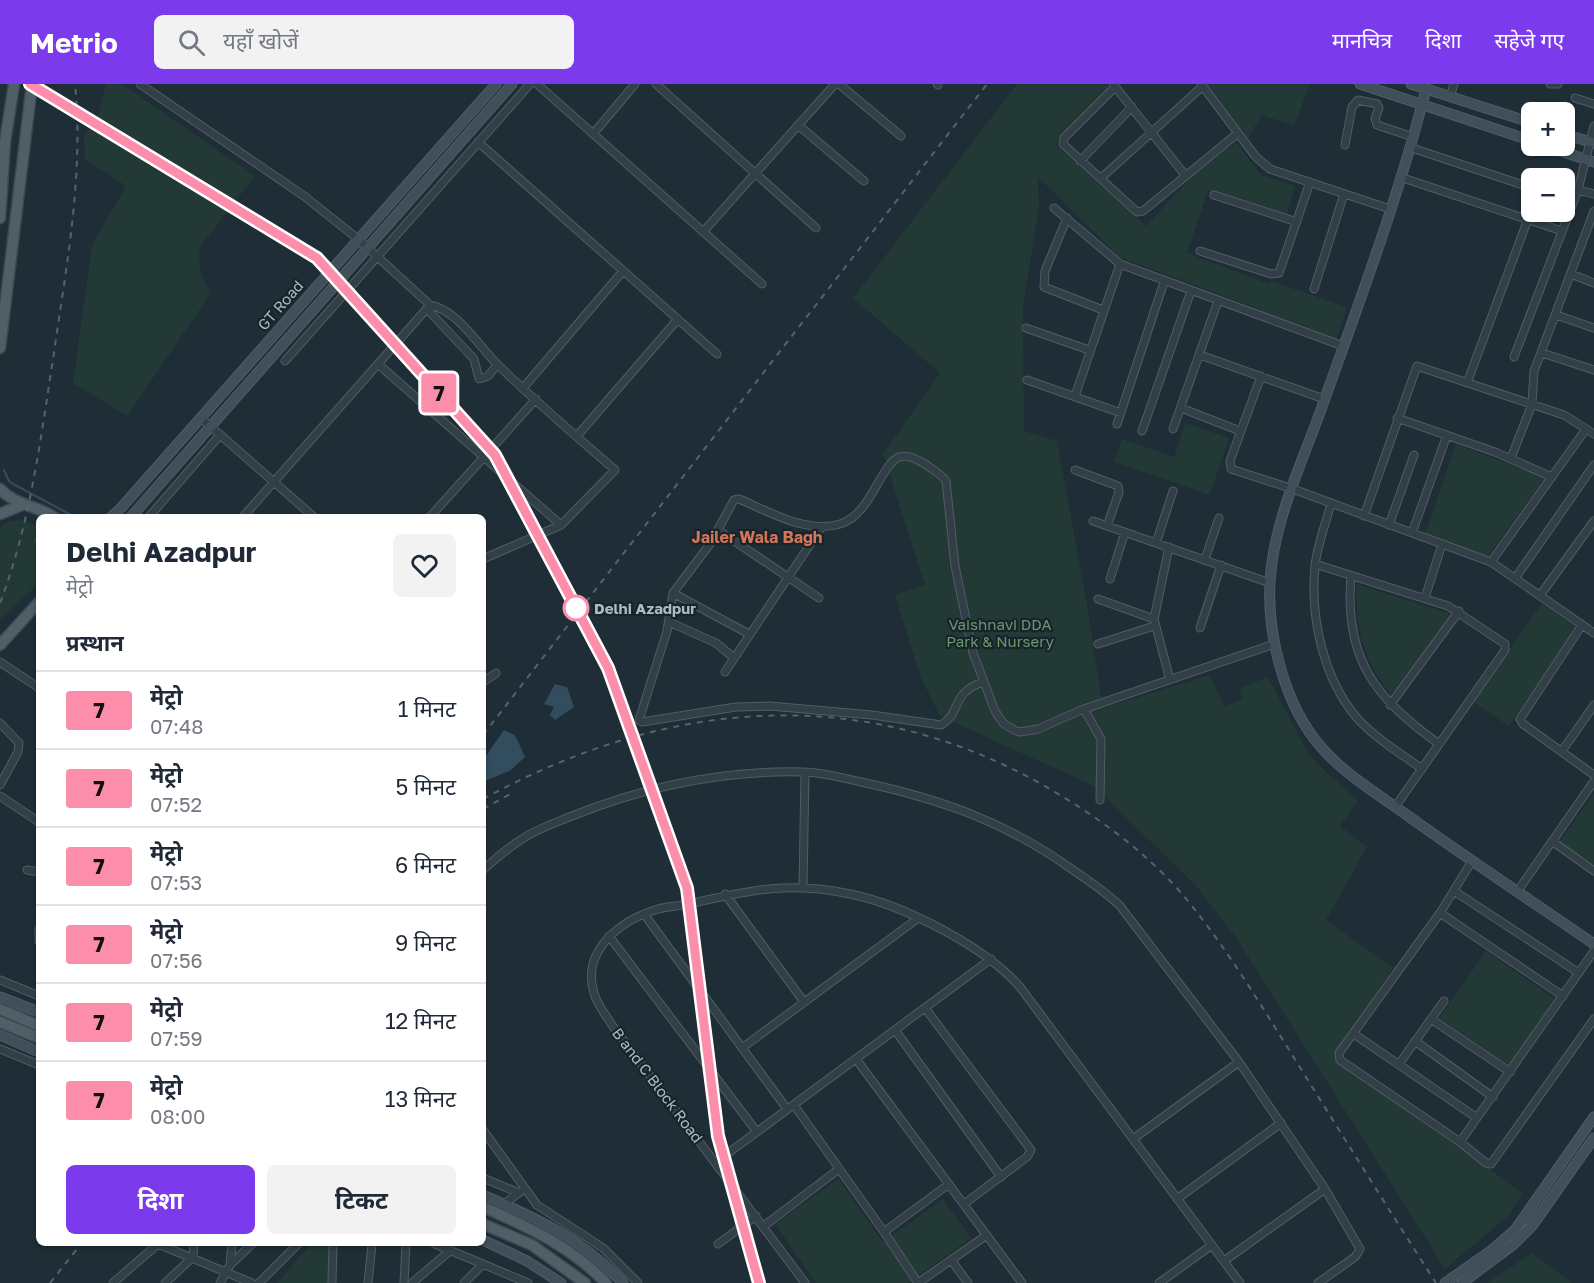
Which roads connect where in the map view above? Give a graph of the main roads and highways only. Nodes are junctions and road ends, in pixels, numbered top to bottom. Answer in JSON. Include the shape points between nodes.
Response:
{"nodes":[{"id":1,"x":14,"y":84,"type":"edge"},
{"id":2,"x":32,"y":84,"type":"edge"},
{"id":3,"x":0,"y":218,"type":"edge"},
{"id":4,"x":0,"y":348,"type":"edge"},
{"id":5,"x":0,"y":489,"type":"edge"},
{"id":6,"x":22,"y":505,"type":"junction"},
{"id":7,"x":0,"y":514,"type":"edge"},
{"id":8,"x":49,"y":514,"type":"edge"},
{"id":9,"x":36,"y":605,"type":"edge"},
{"id":10,"x":0,"y":645,"type":"edge"},
{"id":11,"x":0,"y":1010,"type":"edge"},
{"id":12,"x":0,"y":1022,"type":"edge"},
{"id":13,"x":36,"y":1025,"type":"edge"},
{"id":14,"x":36,"y":1037,"type":"edge"},
{"id":15,"x":486,"y":1208,"type":"edge"},
{"id":16,"x":486,"y":1225,"type":"edge"},
{"id":17,"x":585,"y":1283,"type":"edge"},
{"id":18,"x":606,"y":1283,"type":"edge"}],
"edges":[{"from":1,"to":3,"type":"main road"},
{"from":2,"to":4,"type":"main road"},
{"from":5,"to":6,"type":"main road"},
{"from":6,"to":7,"type":"main road"},
{"from":6,"to":8,"type":"main road"},
{"from":9,"to":10,"type":"main road"},
{"from":11,"to":13,"type":"main road"},
{"from":12,"to":14,"type":"main road"},
{"from":15,"to":18,"type":"main road","via":[[544,1236]]},
{"from":16,"to":17,"type":"main road","via":[[532,1245]]}]}
